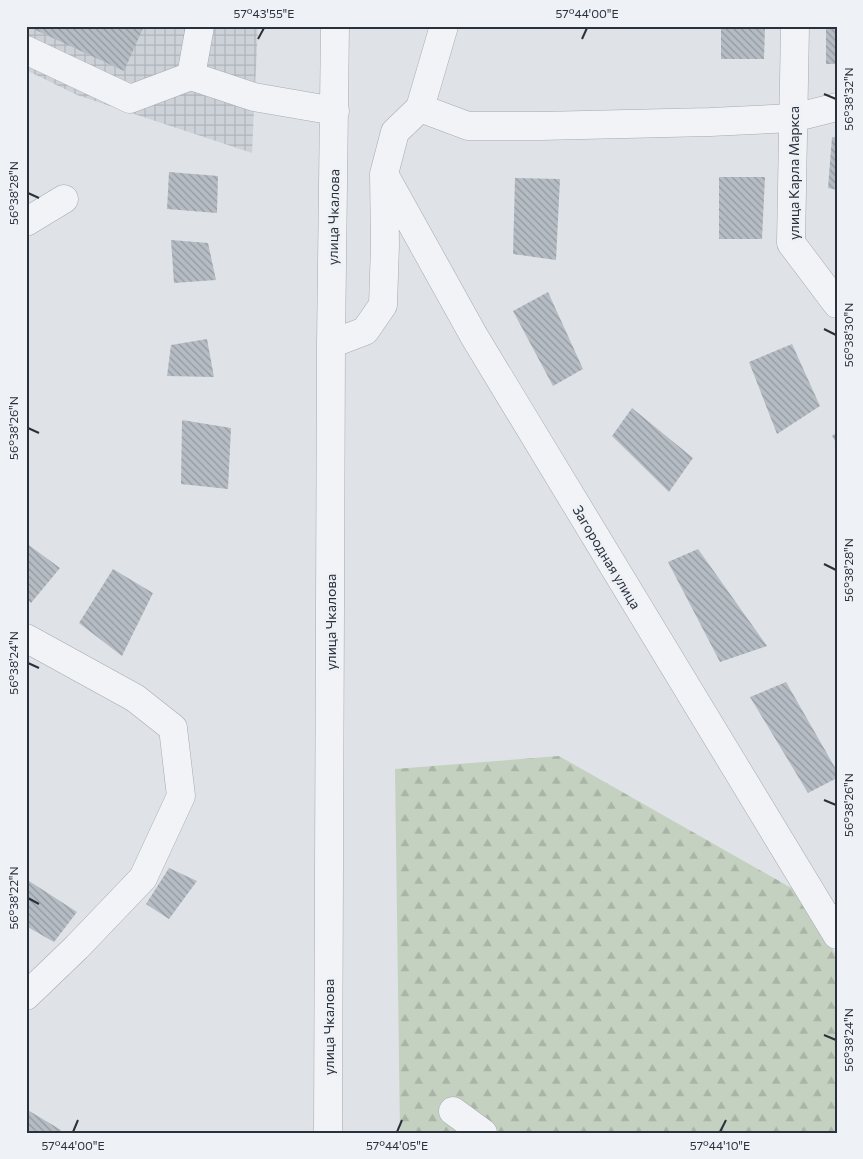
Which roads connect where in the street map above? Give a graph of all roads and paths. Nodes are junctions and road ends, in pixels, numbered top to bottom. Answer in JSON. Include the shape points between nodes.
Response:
{"nodes":[{"id":1,"x":200,"y":26,"type":"edge"},
{"id":2,"x":335,"y":26,"type":"edge"},
{"id":3,"x":444,"y":26,"type":"edge"},
{"id":4,"x":795,"y":26,"type":"edge"},
{"id":5,"x":26,"y":50,"type":"edge"},
{"id":6,"x":191,"y":76,"type":"junction"},
{"id":7,"x":837,"y":107,"type":"edge"},
{"id":8,"x":420,"y":108,"type":"junction"},
{"id":9,"x":335,"y":111,"type":"junction"},
{"id":10,"x":793,"y":118,"type":"junction"},
{"id":11,"x":384,"y":174,"type":"junction"},
{"id":12,"x":64,"y":199,"type":"dead end"},
{"id":13,"x":26,"y":222,"type":"edge"},
{"id":14,"x":837,"y":304,"type":"edge"},
{"id":15,"x":331,"y":344,"type":"junction"},
{"id":16,"x":26,"y":638,"type":"edge"},
{"id":17,"x":837,"y":935,"type":"edge"},
{"id":18,"x":26,"y":996,"type":"edge"},
{"id":19,"x":453,"y":1111,"type":"dead end"},
{"id":20,"x":328,"y":1133,"type":"edge"},
{"id":21,"x":483,"y":1133,"type":"edge"}],
"edges":[{"from":1,"to":6,"type":"street"},
{"from":2,"to":9,"type":"street"},
{"from":3,"to":8,"type":"street"},
{"from":4,"to":10,"type":"street","name":"улица Карла Маркса"},
{"from":5,"to":6,"type":"street","via":[[130,99]]},
{"from":6,"to":9,"type":"street","via":[[254,97]]},
{"from":7,"to":10,"type":"street"},
{"from":8,"to":10,"type":"street","via":[[468,126]]},
{"from":8,"to":11,"type":"street","via":[[395,132]]},
{"from":9,"to":15,"type":"street","name":"улица Чкалова"},
{"from":10,"to":14,"type":"street","name":"улица Карла Маркса","via":[[791,243]]},
{"from":11,"to":15,"type":"street","via":[[383,305],[365,331]]},
{"from":11,"to":17,"type":"street","name":"Загородная улица","via":[[474,336]]},
{"from":12,"to":13,"type":"street"},
{"from":15,"to":20,"type":"street","name":"улица Чкалова"},
{"from":16,"to":18,"type":"street","via":[[135,698],[173,728],[181,796],[143,878]]},
{"from":19,"to":21,"type":"street"}]}
